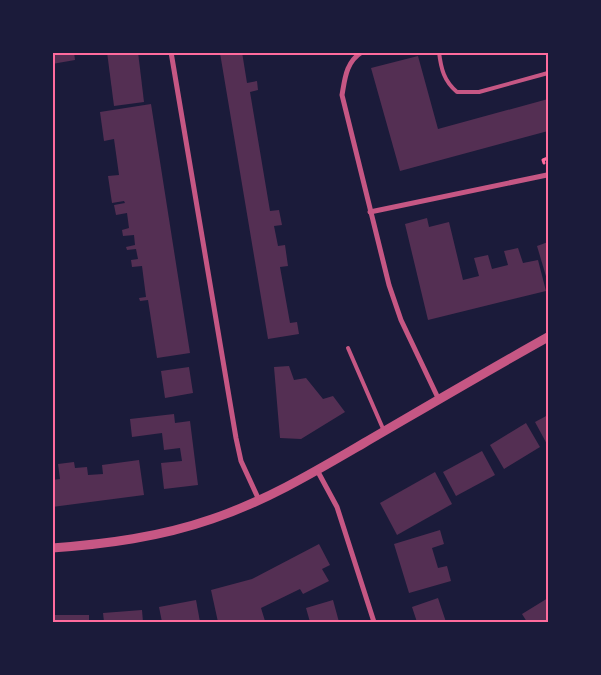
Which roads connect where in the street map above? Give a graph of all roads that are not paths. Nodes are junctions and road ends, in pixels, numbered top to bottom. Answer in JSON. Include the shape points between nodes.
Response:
{"nodes":[{"id":1,"x":171,"y":52,"type":"edge"},
{"id":2,"x":362,"y":52,"type":"edge"},
{"id":3,"x":438,"y":52,"type":"edge"},
{"id":4,"x":548,"y":73,"type":"edge"},
{"id":5,"x":547,"y":175,"type":"dead end"},
{"id":6,"x":370,"y":212,"type":"junction"},
{"id":7,"x":548,"y":337,"type":"edge"},
{"id":8,"x":348,"y":348,"type":"dead end"},
{"id":9,"x":439,"y":400,"type":"junction"},
{"id":10,"x":384,"y":431,"type":"junction"},
{"id":11,"x":317,"y":470,"type":"junction"},
{"id":12,"x":259,"y":500,"type":"junction"},
{"id":13,"x":52,"y":548,"type":"edge"},
{"id":14,"x":374,"y":622,"type":"edge"}],
"edges":[{"from":1,"to":12,"type":"street","via":[[236,438],[241,461]]},
{"from":2,"to":6,"type":"street","via":[[353,58],[345,73],[342,95]]},
{"from":3,"to":4,"type":"lane","via":[[442,71],[456,92],[479,92]]},
{"from":5,"to":6,"type":"street"},
{"from":6,"to":9,"type":"street","via":[[401,320]]},
{"from":7,"to":9,"type":"street"},
{"from":8,"to":10,"type":"lane"},
{"from":9,"to":10,"type":"street"},
{"from":10,"to":11,"type":"street"},
{"from":11,"to":12,"type":"street"},
{"from":11,"to":14,"type":"street","via":[[337,507]]},
{"from":12,"to":13,"type":"street","via":[[214,519],[164,534]]}]}
